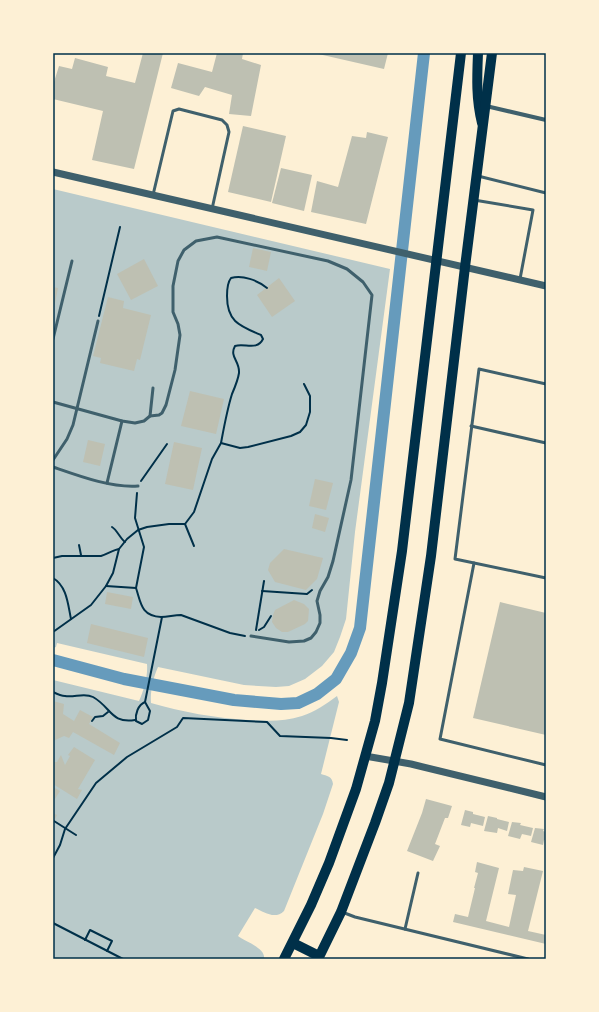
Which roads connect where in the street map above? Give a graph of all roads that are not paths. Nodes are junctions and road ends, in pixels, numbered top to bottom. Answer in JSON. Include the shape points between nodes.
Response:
{"nodes":[{"id":1,"x":461,"y":53,"type":"edge"},
{"id":2,"x":478,"y":53,"type":"edge"},
{"id":3,"x":492,"y":53,"type":"edge"},
{"id":4,"x":486,"y":106,"type":"junction"},
{"id":5,"x":546,"y":120,"type":"edge"},
{"id":6,"x":483,"y":129,"type":"junction"},
{"id":7,"x":53,"y":172,"type":"edge"},
{"id":8,"x":477,"y":176,"type":"junction"},
{"id":9,"x":546,"y":193,"type":"edge"},
{"id":10,"x":153,"y":195,"type":"junction"},
{"id":11,"x":474,"y":200,"type":"junction"},
{"id":12,"x":212,"y":208,"type":"junction"},
{"id":13,"x":437,"y":260,"type":"junction"},
{"id":14,"x":72,"y":261,"type":"dead end"},
{"id":15,"x":465,"y":266,"type":"junction"},
{"id":16,"x":520,"y":279,"type":"junction"},
{"id":17,"x":546,"y":286,"type":"edge"},
{"id":18,"x":98,"y":322,"type":"road end"},
{"id":19,"x":53,"y":339,"type":"edge"},
{"id":20,"x":546,"y":384,"type":"edge"},
{"id":21,"x":152,"y":388,"type":"dead end"},
{"id":22,"x":53,"y":402,"type":"edge"},
{"id":23,"x":78,"y":408,"type":"junction"},
{"id":24,"x":150,"y":416,"type":"junction"},
{"id":25,"x":122,"y":421,"type":"junction"},
{"id":26,"x":471,"y":426,"type":"junction"},
{"id":27,"x":546,"y":443,"type":"edge"},
{"id":28,"x":53,"y":460,"type":"edge"},
{"id":29,"x":53,"y":467,"type":"edge"},
{"id":30,"x":108,"y":483,"type":"junction"},
{"id":31,"x":138,"y":486,"type":"road end"},
{"id":32,"x":474,"y":563,"type":"junction"},
{"id":33,"x":546,"y":578,"type":"edge"},
{"id":34,"x":251,"y":636,"type":"road end"},
{"id":35,"x":366,"y":756,"type":"junction"},
{"id":36,"x":395,"y":761,"type":"junction"},
{"id":37,"x":546,"y":765,"type":"edge"},
{"id":38,"x":546,"y":797,"type":"edge"},
{"id":39,"x":418,"y":873,"type":"dead end"},
{"id":40,"x":340,"y":912,"type":"junction"},
{"id":41,"x":405,"y":929,"type":"junction"},
{"id":42,"x":293,"y":943,"type":"junction"},
{"id":43,"x":318,"y":957,"type":"edge"},
{"id":44,"x":284,"y":959,"type":"edge"},
{"id":45,"x":528,"y":959,"type":"edge"}],
"edges":[{"from":1,"to":13,"type":"main road"},
{"from":2,"to":6,"type":"main road","via":[[476,84]]},
{"from":3,"to":4,"type":"main road"},
{"from":4,"to":5,"type":"street"},
{"from":4,"to":6,"type":"main road"},
{"from":6,"to":8,"type":"main road"},
{"from":7,"to":10,"type":"street"},
{"from":8,"to":9,"type":"lane"},
{"from":8,"to":11,"type":"main road"},
{"from":10,"to":12,"type":"street"},
{"from":10,"to":12,"type":"lane","via":[[173,111],[179,108],[222,120],[227,125],[229,132]]},
{"from":11,"to":15,"type":"main road"},
{"from":11,"to":16,"type":"lane","via":[[533,210]]},
{"from":12,"to":13,"type":"street"},
{"from":13,"to":15,"type":"street"},
{"from":13,"to":35,"type":"main road","via":[[402,551],[382,683]]},
{"from":14,"to":19,"type":"lane"},
{"from":15,"to":16,"type":"street"},
{"from":15,"to":36,"type":"main road","via":[[431,556],[409,702]]},
{"from":16,"to":17,"type":"street"},
{"from":18,"to":23,"type":"lane"},
{"from":20,"to":26,"type":"lane","via":[[479,369]]},
{"from":21,"to":24,"type":"lane"},
{"from":22,"to":23,"type":"lane"},
{"from":23,"to":25,"type":"lane"},
{"from":23,"to":28,"type":"lane","via":[[67,439]]},
{"from":24,"to":25,"type":"lane","via":[[135,423]]},
{"from":24,"to":34,"type":"lane","via":[[162,413],[166,405],[180,335],[173,312],[173,286],[178,261],[184,250],[196,241],[217,237],[328,261],[347,269],[364,282],[372,295],[351,480],[328,577],[317,601],[320,623],[311,638],[304,641],[289,642]]},
{"from":25,"to":30,"type":"lane"},
{"from":26,"to":27,"type":"lane"},
{"from":26,"to":32,"type":"lane","via":[[455,560]]},
{"from":29,"to":30,"type":"lane"},
{"from":30,"to":31,"type":"lane","via":[[117,486]]},
{"from":32,"to":33,"type":"lane"},
{"from":32,"to":37,"type":"lane","via":[[440,739]]},
{"from":35,"to":36,"type":"street"},
{"from":35,"to":42,"type":"main road","via":[[329,863]]},
{"from":36,"to":38,"type":"street"},
{"from":36,"to":40,"type":"main road","via":[[375,824]]},
{"from":39,"to":41,"type":"lane"},
{"from":40,"to":41,"type":"lane"},
{"from":40,"to":43,"type":"main road"},
{"from":41,"to":45,"type":"lane"},
{"from":42,"to":43,"type":"main road"},
{"from":42,"to":44,"type":"main road"}]}
